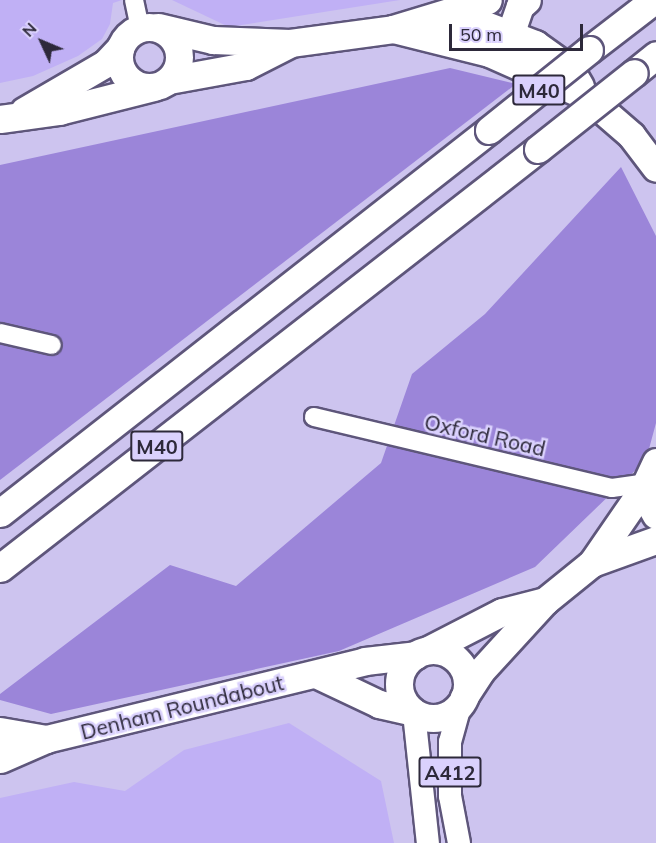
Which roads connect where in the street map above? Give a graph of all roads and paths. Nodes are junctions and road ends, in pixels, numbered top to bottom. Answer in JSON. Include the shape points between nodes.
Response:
{"nodes":[{"id":1,"x":134,"y":0,"type":"edge"},
{"id":2,"x":488,"y":0,"type":"edge"},
{"id":3,"x":527,"y":0,"type":"edge"},
{"id":4,"x":654,"y":0,"type":"edge"},
{"id":5,"x":426,"y":18,"type":"junction"},
{"id":6,"x":149,"y":28,"type":"junction"},
{"id":7,"x":393,"y":28,"type":"junction"},
{"id":8,"x":514,"y":36,"type":"junction"},
{"id":9,"x":290,"y":43,"type":"junction"},
{"id":10,"x":120,"y":48,"type":"junction"},
{"id":11,"x":656,"y":56,"type":"edge"},
{"id":12,"x":163,"y":83,"type":"junction"},
{"id":13,"x":556,"y":85,"type":"junction"},
{"id":14,"x":586,"y":96,"type":"junction"},
{"id":15,"x":8,"y":117,"type":"edge"},
{"id":16,"x":654,"y":160,"type":"edge"},
{"id":17,"x":0,"y":333,"type":"edge"},
{"id":18,"x":52,"y":345,"type":"dead end"},
{"id":19,"x":314,"y":417,"type":"dead end"},
{"id":20,"x":651,"y":472,"type":"edge"},
{"id":21,"x":0,"y":513,"type":"edge"},
{"id":22,"x":656,"y":515,"type":"edge"},
{"id":23,"x":656,"y":540,"type":"edge"},
{"id":24,"x":592,"y":563,"type":"junction"},
{"id":25,"x":0,"y":568,"type":"edge"},
{"id":26,"x":545,"y":601,"type":"junction"},
{"id":27,"x":422,"y":652,"type":"junction"},
{"id":28,"x":318,"y":675,"type":"junction"},
{"id":29,"x":463,"y":699,"type":"junction"},
{"id":30,"x":414,"y":712,"type":"junction"},
{"id":31,"x":0,"y":731,"type":"edge"},
{"id":32,"x":46,"y":739,"type":"junction"},
{"id":33,"x":0,"y":759,"type":"edge"},
{"id":34,"x":428,"y":843,"type":"edge"},
{"id":35,"x":459,"y":843,"type":"edge"}],
"edges":[{"from":1,"to":6,"type":"street"},
{"from":2,"to":5,"type":"highway"},
{"from":3,"to":8,"type":"highway","via":[[515,18]]},
{"from":4,"to":21,"type":"highway","number":"M40","bridge":true},
{"from":5,"to":7,"type":"highway"},
{"from":5,"to":8,"type":"highway","via":[[483,24]]},
{"from":6,"to":9,"type":"highway","via":[[213,40]]},
{"from":6,"to":10,"type":"highway","via":[[125,38]]},
{"from":6,"to":12,"type":"highway","via":[[175,40],[180,54],[177,68]]},
{"from":7,"to":9,"type":"highway"},
{"from":7,"to":13,"type":"highway","via":[[489,53]]},
{"from":8,"to":13,"type":"highway"},
{"from":8,"to":14,"type":"highway","via":[[535,44],[570,69]]},
{"from":9,"to":12,"type":"highway","via":[[246,66]]},
{"from":10,"to":12,"type":"highway","via":[[120,66],[127,77],[140,86]]},
{"from":10,"to":15,"type":"highway","via":[[98,68]]},
{"from":11,"to":25,"type":"highway","number":"M40","bridge":true},
{"from":12,"to":15,"type":"highway","via":[[59,111]]},
{"from":13,"to":14,"type":"highway"},
{"from":14,"to":16,"type":"highway"},
{"from":17,"to":18,"type":"street"},
{"from":19,"to":20,"type":"street","name":"Oxford Road","via":[[612,488]]},
{"from":20,"to":22,"type":"highway","via":[[646,499]]},
{"from":20,"to":24,"type":"highway","name":"Denham Roundabout"},
{"from":23,"to":24,"type":"highway","name":"Denham Roundabout"},
{"from":24,"to":26,"type":"highway","name":"Denham Roundabout"},
{"from":26,"to":27,"type":"highway","name":"Denham Roundabout","via":[[502,612]]},
{"from":26,"to":29,"type":"highway","name":"Denham Roundabout","via":[[480,672]]},
{"from":27,"to":28,"type":"highway","name":"Denham Roundabout","via":[[365,661]]},
{"from":27,"to":29,"type":"highway","via":[[443,652],[456,659],[464,672]]},
{"from":27,"to":30,"type":"highway","via":[[401,671],[399,682],[400,693]]},
{"from":28,"to":30,"type":"highway","via":[[380,704]]},
{"from":28,"to":32,"type":"highway","name":"Denham Roundabout"},
{"from":29,"to":30,"type":"highway","via":[[445,716],[435,718]]},
{"from":29,"to":35,"type":"main road","number":"A412","via":[[450,742],[450,796]]},
{"from":30,"to":34,"type":"main road","number":"A412"},
{"from":31,"to":32,"type":"highway","name":"Denham Roundabout"},
{"from":32,"to":33,"type":"highway","name":"Denham Roundabout"}]}
